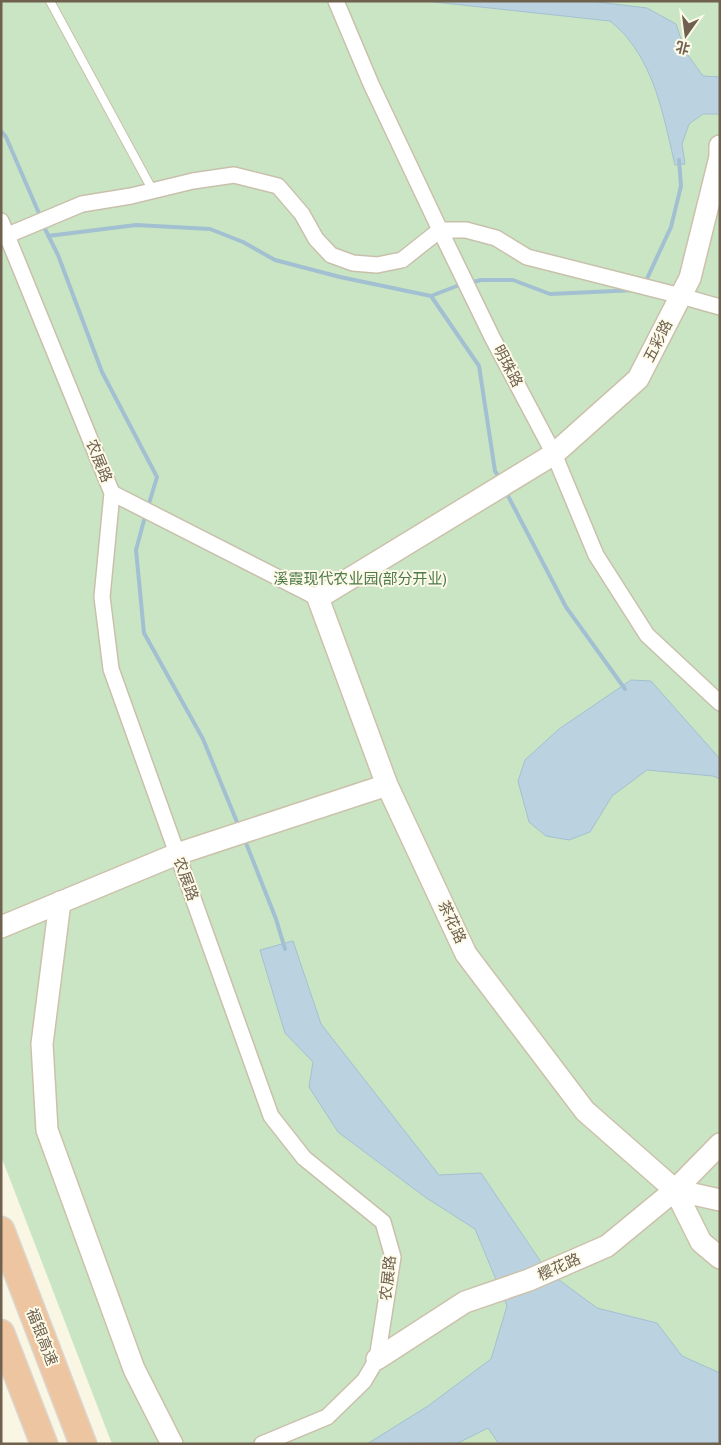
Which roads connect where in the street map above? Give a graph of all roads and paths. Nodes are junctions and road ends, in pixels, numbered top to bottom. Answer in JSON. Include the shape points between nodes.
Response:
{"nodes":[{"id":1,"x":50,"y":1,"type":"edge"},
{"id":2,"x":336,"y":1,"type":"edge"},
{"id":3,"x":720,"y":146,"type":"edge"},
{"id":4,"x":153,"y":191,"type":"junction"},
{"id":5,"x":1,"y":221,"type":"edge"},
{"id":6,"x":440,"y":230,"type":"junction"},
{"id":7,"x":8,"y":235,"type":"junction"},
{"id":8,"x":681,"y":296,"type":"junction"},
{"id":9,"x":720,"y":307,"type":"edge"},
{"id":10,"x":554,"y":454,"type":"junction"},
{"id":11,"x":112,"y":493,"type":"junction"},
{"id":12,"x":318,"y":598,"type":"junction"},
{"id":13,"x":720,"y":703,"type":"edge"},
{"id":14,"x":387,"y":785,"type":"junction"},
{"id":15,"x":177,"y":854,"type":"junction"},
{"id":16,"x":60,"y":902,"type":"junction"},
{"id":17,"x":1,"y":927,"type":"edge"},
{"id":18,"x":720,"y":1144,"type":"edge"},
{"id":19,"x":675,"y":1190,"type":"junction"},
{"id":20,"x":720,"y":1200,"type":"edge"},
{"id":21,"x":1,"y":1230,"type":"edge"},
{"id":22,"x":720,"y":1258,"type":"edge"},
{"id":23,"x":1,"y":1333,"type":"edge"},
{"id":24,"x":377,"y":1359,"type":"junction"},
{"id":25,"x":1,"y":1372,"type":"edge"},
{"id":26,"x":43,"y":1444,"type":"edge"},
{"id":27,"x":83,"y":1444,"type":"edge"},
{"id":28,"x":172,"y":1444,"type":"edge"},
{"id":29,"x":262,"y":1444,"type":"edge"}],
"edges":[{"from":1,"to":4,"type":"lane"},
{"from":2,"to":6,"type":"street","name":"明珠路"},
{"from":3,"to":8,"type":"street","name":"五彩路","via":[[690,278]]},
{"from":4,"to":6,"type":"street","via":[[234,175],[278,186],[331,255],[353,263],[377,265],[402,260]]},
{"from":4,"to":7,"type":"street","via":[[82,204]]},
{"from":5,"to":7,"type":"street","name":"农展路"},
{"from":6,"to":8,"type":"street","via":[[466,230],[496,238],[527,257]]},
{"from":6,"to":10,"type":"street","name":"明珠路"},
{"from":7,"to":11,"type":"street","name":"农展路"},
{"from":8,"to":9,"type":"street"},
{"from":8,"to":10,"type":"street","name":"五彩路","via":[[638,379]]},
{"from":10,"to":12,"type":"street","name":"五彩路"},
{"from":10,"to":13,"type":"street","name":"明珠路","via":[[596,555],[646,635]]},
{"from":11,"to":12,"type":"street"},
{"from":11,"to":15,"type":"street","name":"农展路","via":[[102,597],[111,669]]},
{"from":12,"to":14,"type":"street","name":"茶花路"},
{"from":14,"to":15,"type":"street"},
{"from":14,"to":19,"type":"street","name":"茶花路","via":[[466,954],[585,1111]]},
{"from":15,"to":16,"type":"street"},
{"from":15,"to":24,"type":"street","name":"农展路","via":[[271,1116],[304,1158],[383,1222],[393,1257]]},
{"from":16,"to":17,"type":"street"},
{"from":16,"to":28,"type":"street","via":[[42,1044],[47,1130],[134,1369]]},
{"from":18,"to":19,"type":"street","name":"樱花路"},
{"from":19,"to":20,"type":"street"},
{"from":19,"to":22,"type":"street","via":[[701,1242]]},
{"from":19,"to":24,"type":"street","name":"樱花路","via":[[607,1246],[529,1280],[465,1302]]},
{"from":21,"to":27,"type":"highway","name":"福银高速"},
{"from":23,"to":26,"type":"highway"},
{"from":24,"to":29,"type":"street","name":"农展路","via":[[364,1381],[327,1417]]},
{"from":25,"to":26,"type":"highway"}]}
